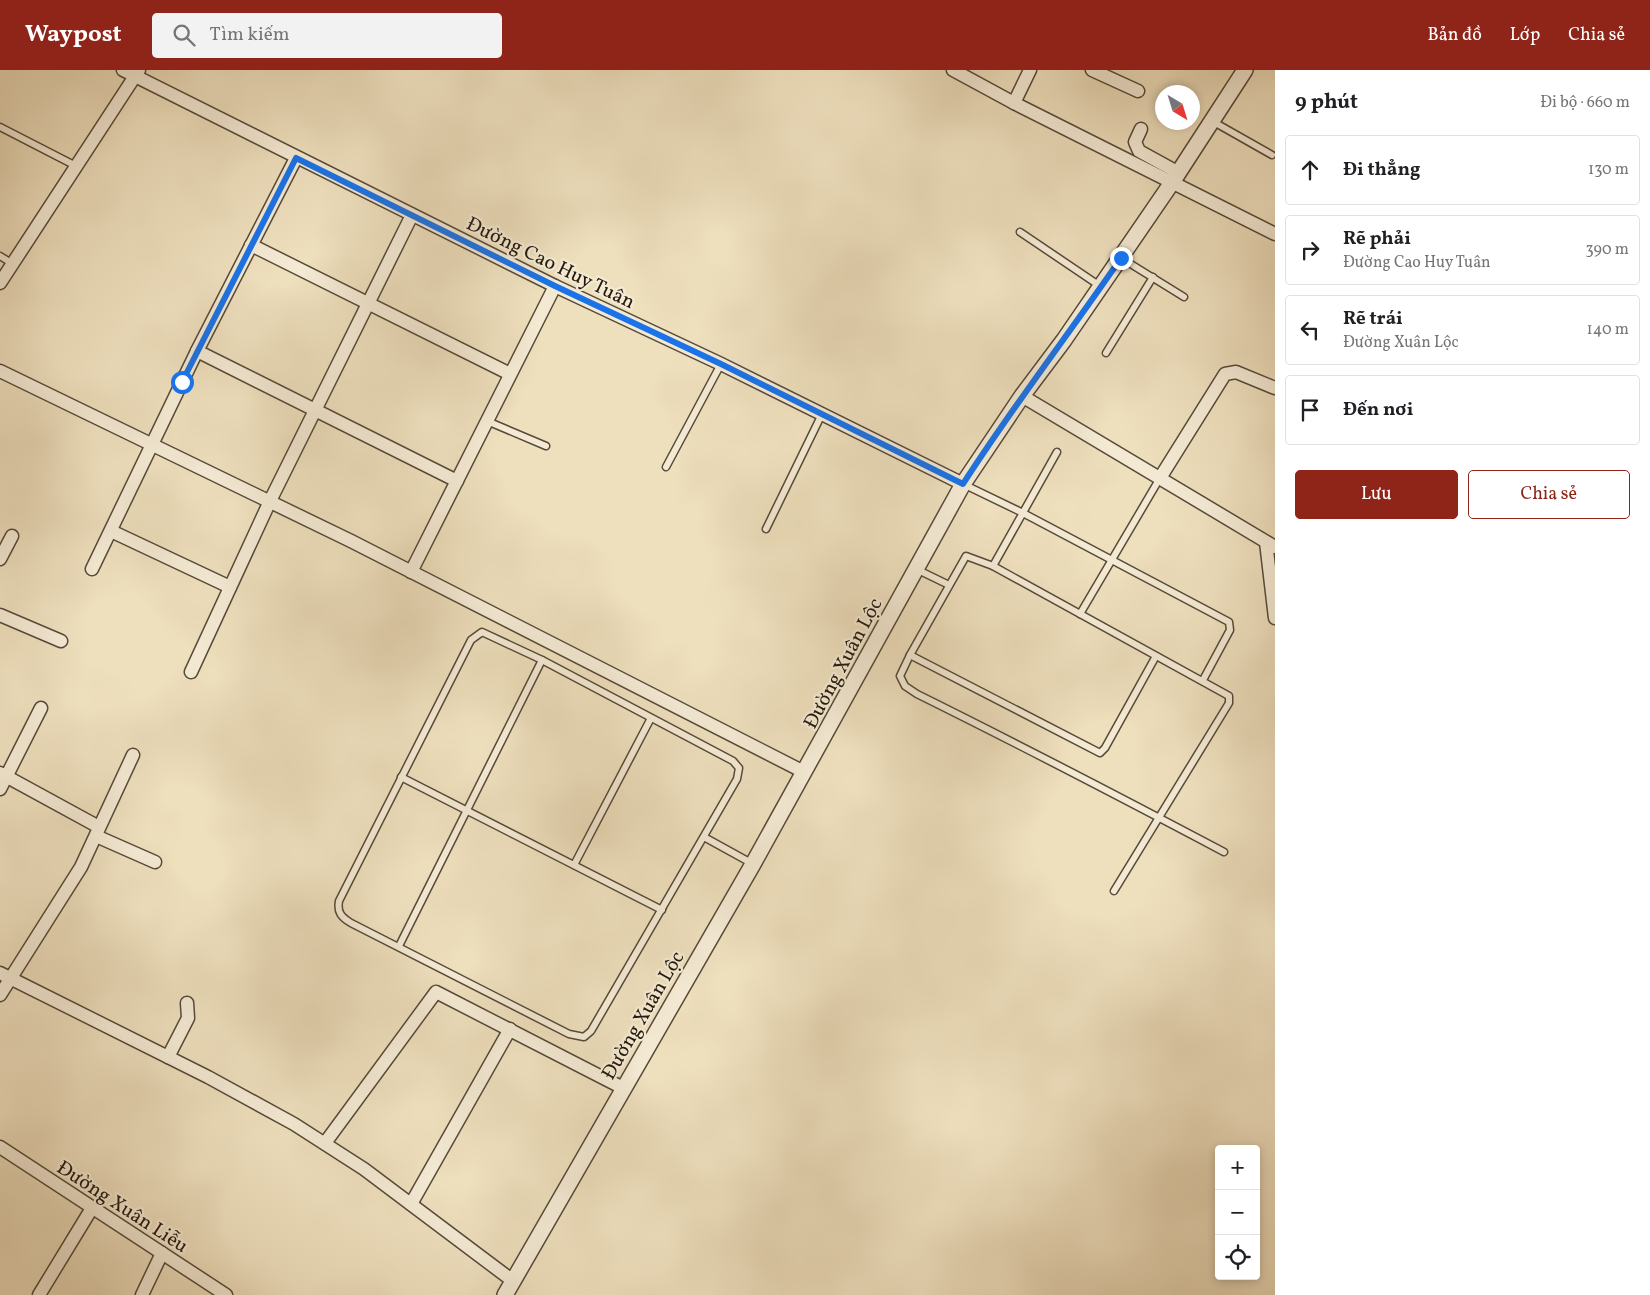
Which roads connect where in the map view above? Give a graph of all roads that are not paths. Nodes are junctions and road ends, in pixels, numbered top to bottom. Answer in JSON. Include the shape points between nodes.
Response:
{"nodes":[{"id":1,"x":954,"y":70,"type":"edge"},
{"id":2,"x":1030,"y":70,"type":"edge"},
{"id":3,"x":1092,"y":70,"type":"edge"},
{"id":4,"x":1246,"y":70,"type":"edge"},
{"id":5,"x":132,"y":72,"type":"edge"},
{"id":6,"x":1138,"y":91,"type":"dead end"},
{"id":7,"x":1014,"y":103,"type":"junction"},
{"id":8,"x":1212,"y":121,"type":"junction"},
{"id":9,"x":0,"y":127,"type":"edge"},
{"id":10,"x":1141,"y":129,"type":"dead end"},
{"id":11,"x":1272,"y":155,"type":"dead end"},
{"id":12,"x":296,"y":158,"type":"junction"},
{"id":13,"x":76,"y":166,"type":"junction"},
{"id":14,"x":1176,"y":177,"type":"junction"},
{"id":15,"x":412,"y":215,"type":"junction"},
{"id":16,"x":1020,"y":232,"type":"dead end"},
{"id":17,"x":1275,"y":234,"type":"edge"},
{"id":18,"x":251,"y":245,"type":"junction"},
{"id":19,"x":0,"y":256,"type":"edge"},
{"id":20,"x":1121,"y":258,"type":"junction"},
{"id":21,"x":13,"y":264,"type":"junction"},
{"id":22,"x":1152,"y":277,"type":"junction"},
{"id":23,"x":0,"y":283,"type":"edge"},
{"id":24,"x":555,"y":286,"type":"junction"},
{"id":25,"x":1101,"y":287,"type":"junction"},
{"id":26,"x":1184,"y":297,"type":"dead end"},
{"id":27,"x":369,"y":303,"type":"junction"},
{"id":28,"x":197,"y":351,"type":"junction"},
{"id":29,"x":1106,"y":353,"type":"dead end"},
{"id":30,"x":721,"y":364,"type":"junction"},
{"id":31,"x":0,"y":371,"type":"edge"},
{"id":32,"x":510,"y":374,"type":"junction"},
{"id":33,"x":1275,"y":388,"type":"edge"},
{"id":34,"x":1022,"y":396,"type":"junction"},
{"id":35,"x":316,"y":409,"type":"junction"},
{"id":36,"x":822,"y":414,"type":"junction"},
{"id":37,"x":487,"y":421,"type":"junction"},
{"id":38,"x":152,"y":444,"type":"junction"},
{"id":39,"x":546,"y":446,"type":"dead end"},
{"id":40,"x":1057,"y":452,"type":"dead end"},
{"id":41,"x":666,"y":467,"type":"dead end"},
{"id":42,"x":1160,"y":478,"type":"junction"},
{"id":43,"x":457,"y":481,"type":"junction"},
{"id":44,"x":963,"y":484,"type":"junction"},
{"id":45,"x":270,"y":501,"type":"junction"},
{"id":46,"x":1023,"y":513,"type":"junction"},
{"id":47,"x":766,"y":529,"type":"dead end"},
{"id":48,"x":110,"y":531,"type":"junction"},
{"id":49,"x":12,"y":536,"type":"dead end"},
{"id":50,"x":1271,"y":545,"type":"edge"},
{"id":51,"x":0,"y":559,"type":"edge"},
{"id":52,"x":1110,"y":560,"type":"junction"},
{"id":53,"x":993,"y":566,"type":"junction"},
{"id":54,"x":915,"y":568,"type":"junction"},
{"id":55,"x":92,"y":569,"type":"dead end"},
{"id":56,"x":411,"y":572,"type":"junction"},
{"id":57,"x":949,"y":585,"type":"junction"},
{"id":58,"x":230,"y":587,"type":"junction"},
{"id":59,"x":1080,"y":614,"type":"junction"},
{"id":60,"x":0,"y":615,"type":"edge"},
{"id":61,"x":1275,"y":618,"type":"edge"},
{"id":62,"x":62,"y":641,"type":"dead end"},
{"id":63,"x":910,"y":655,"type":"junction"},
{"id":64,"x":1156,"y":656,"type":"junction"},
{"id":65,"x":542,"y":660,"type":"junction"},
{"id":66,"x":191,"y":672,"type":"dead end"},
{"id":67,"x":1203,"y":680,"type":"junction"},
{"id":68,"x":41,"y":708,"type":"dead end"},
{"id":69,"x":651,"y":718,"type":"junction"},
{"id":70,"x":133,"y":755,"type":"dead end"},
{"id":71,"x":804,"y":772,"type":"junction"},
{"id":72,"x":3,"y":775,"type":"edge"},
{"id":73,"x":402,"y":777,"type":"junction"},
{"id":74,"x":0,"y":788,"type":"edge"},
{"id":75,"x":468,"y":811,"type":"junction"},
{"id":76,"x":1159,"y":818,"type":"junction"},
{"id":77,"x":98,"y":832,"type":"junction"},
{"id":78,"x":704,"y":837,"type":"junction"},
{"id":79,"x":1224,"y":852,"type":"dead end"},
{"id":80,"x":155,"y":862,"type":"dead end"},
{"id":81,"x":753,"y":864,"type":"junction"},
{"id":82,"x":574,"y":865,"type":"junction"},
{"id":83,"x":1114,"y":891,"type":"dead end"},
{"id":84,"x":662,"y":910,"type":"junction"},
{"id":85,"x":398,"y":946,"type":"junction"},
{"id":86,"x":5,"y":976,"type":"edge"},
{"id":87,"x":0,"y":995,"type":"edge"},
{"id":88,"x":187,"y":1002,"type":"dead end"},
{"id":89,"x":510,"y":1029,"type":"junction"},
{"id":90,"x":168,"y":1057,"type":"junction"},
{"id":91,"x":623,"y":1088,"type":"junction"},
{"id":92,"x":325,"y":1143,"type":"junction"},
{"id":93,"x":0,"y":1148,"type":"edge"},
{"id":94,"x":411,"y":1204,"type":"junction"},
{"id":95,"x":92,"y":1208,"type":"junction"},
{"id":96,"x":162,"y":1253,"type":"junction"},
{"id":97,"x":513,"y":1281,"type":"junction"},
{"id":98,"x":39,"y":1295,"type":"edge"},
{"id":99,"x":142,"y":1295,"type":"edge"},
{"id":100,"x":226,"y":1295,"type":"edge"},
{"id":101,"x":505,"y":1295,"type":"edge"}],
"edges":[{"from":1,"to":7,"type":"street"},
{"from":2,"to":7,"type":"street"},
{"from":3,"to":6,"type":"street"},
{"from":4,"to":8,"type":"street","name":"Đường Xuân Lộc"},
{"from":5,"to":12,"type":"street","name":"Đường Cao Huy Tuân"},
{"from":5,"to":13,"type":"street"},
{"from":7,"to":14,"type":"street"},
{"from":8,"to":11,"type":"lane"},
{"from":8,"to":14,"type":"street","name":"Đường Xuân Lộc"},
{"from":9,"to":13,"type":"lane"},
{"from":10,"to":14,"type":"street","via":[[1135,142],[1139,151]]},
{"from":12,"to":15,"type":"street","name":"Đường Cao Huy Tuân"},
{"from":12,"to":18,"type":"street"},
{"from":13,"to":21,"type":"street"},
{"from":14,"to":17,"type":"street"},
{"from":14,"to":20,"type":"street","name":"Đường Xuân Lộc"},
{"from":15,"to":24,"type":"street","name":"Đường Cao Huy Tuân"},
{"from":15,"to":27,"type":"street"},
{"from":16,"to":25,"type":"lane"},
{"from":18,"to":27,"type":"street"},
{"from":18,"to":28,"type":"street"},
{"from":19,"to":21,"type":"lane"},
{"from":20,"to":22,"type":"lane"},
{"from":20,"to":25,"type":"street","name":"Đường Xuân Lộc"},
{"from":21,"to":23,"type":"street"},
{"from":22,"to":26,"type":"lane"},
{"from":22,"to":29,"type":"lane"},
{"from":24,"to":30,"type":"street","name":"Đường Cao Huy Tuân"},
{"from":24,"to":32,"type":"street"},
{"from":25,"to":34,"type":"street","name":"Đường Xuân Lộc"},
{"from":27,"to":32,"type":"street"},
{"from":27,"to":35,"type":"street"},
{"from":28,"to":35,"type":"street"},
{"from":28,"to":38,"type":"street"},
{"from":30,"to":36,"type":"street","name":"Đường Cao Huy Tuân"},
{"from":30,"to":41,"type":"lane"},
{"from":31,"to":38,"type":"street"},
{"from":32,"to":37,"type":"street"},
{"from":33,"to":42,"type":"street","via":[[1236,372],[1225,374]]},
{"from":34,"to":42,"type":"street"},
{"from":34,"to":44,"type":"street","name":"Đường Xuân Lộc"},
{"from":35,"to":43,"type":"street"},
{"from":35,"to":45,"type":"street"},
{"from":36,"to":44,"type":"street","name":"Đường Cao Huy Tuân"},
{"from":36,"to":47,"type":"lane"},
{"from":37,"to":39,"type":"lane"},
{"from":37,"to":43,"type":"street"},
{"from":38,"to":45,"type":"street"},
{"from":38,"to":48,"type":"street"},
{"from":40,"to":46,"type":"lane"},
{"from":42,"to":50,"type":"street"},
{"from":42,"to":52,"type":"lane"},
{"from":43,"to":56,"type":"street"},
{"from":44,"to":46,"type":"lane"},
{"from":44,"to":54,"type":"street","name":"Đường Xuân Lộc"},
{"from":45,"to":56,"type":"street"},
{"from":45,"to":58,"type":"street"},
{"from":46,"to":52,"type":"lane"},
{"from":46,"to":53,"type":"lane"},
{"from":48,"to":55,"type":"street"},
{"from":48,"to":58,"type":"street"},
{"from":49,"to":51,"type":"street"},
{"from":50,"to":61,"type":"street"},
{"from":52,"to":59,"type":"lane"},
{"from":52,"to":67,"type":"lane","via":[[1229,622],[1230,630]]},
{"from":53,"to":57,"type":"lane","via":[[966,556]]},
{"from":53,"to":59,"type":"lane"},
{"from":54,"to":57,"type":"lane"},
{"from":54,"to":71,"type":"street","name":"Đường Xuân Lộc"},
{"from":56,"to":71,"type":"street"},
{"from":57,"to":63,"type":"lane"},
{"from":58,"to":66,"type":"street"},
{"from":59,"to":64,"type":"lane"},
{"from":60,"to":62,"type":"street"},
{"from":63,"to":64,"type":"lane","via":[[1100,753]]},
{"from":63,"to":76,"type":"lane","via":[[900,681],[916,694]]},
{"from":64,"to":67,"type":"lane"},
{"from":65,"to":69,"type":"lane"},
{"from":65,"to":73,"type":"lane","via":[[486,632],[474,636]]},
{"from":65,"to":75,"type":"lane"},
{"from":67,"to":76,"type":"lane","via":[[1230,696],[1229,702]]},
{"from":68,"to":72,"type":"street"},
{"from":69,"to":78,"type":"lane","via":[[733,761],[739,768],[737,779]]},
{"from":69,"to":82,"type":"lane"},
{"from":70,"to":77,"type":"street"},
{"from":71,"to":81,"type":"street","name":"Đường Xuân Lộc"},
{"from":72,"to":74,"type":"street"},
{"from":72,"to":77,"type":"street"},
{"from":73,"to":75,"type":"lane"},
{"from":73,"to":85,"type":"lane","via":[[338,909],[346,920]]},
{"from":75,"to":82,"type":"lane"},
{"from":75,"to":85,"type":"lane"},
{"from":76,"to":79,"type":"lane"},
{"from":76,"to":83,"type":"lane"},
{"from":77,"to":80,"type":"street"},
{"from":77,"to":86,"type":"street","via":[[70,885]]},
{"from":78,"to":81,"type":"lane"},
{"from":78,"to":84,"type":"lane"},
{"from":81,"to":91,"type":"street","name":"Đường Xuân Lộc"},
{"from":82,"to":84,"type":"lane"},
{"from":84,"to":85,"type":"lane","via":[[591,1030],[579,1037]]},
{"from":86,"to":87,"type":"street"},
{"from":86,"to":90,"type":"street"},
{"from":88,"to":90,"type":"street","via":[[188,1018]]},
{"from":89,"to":91,"type":"street"},
{"from":89,"to":92,"type":"street","via":[[436,992]]},
{"from":89,"to":94,"type":"street"},
{"from":90,"to":92,"type":"street"},
{"from":91,"to":97,"type":"street","name":"Đường Xuân Lộc"},
{"from":92,"to":94,"type":"street"},
{"from":93,"to":95,"type":"street","name":"Đường Xuân Liễu"},
{"from":94,"to":97,"type":"street"},
{"from":95,"to":96,"type":"street","name":"Đường Xuân Liễu"},
{"from":95,"to":98,"type":"street"},
{"from":96,"to":99,"type":"street"},
{"from":96,"to":100,"type":"street","name":"Đường Xuân Liễu"},
{"from":97,"to":101,"type":"street","name":"Đường Xuân Lộc"}]}
